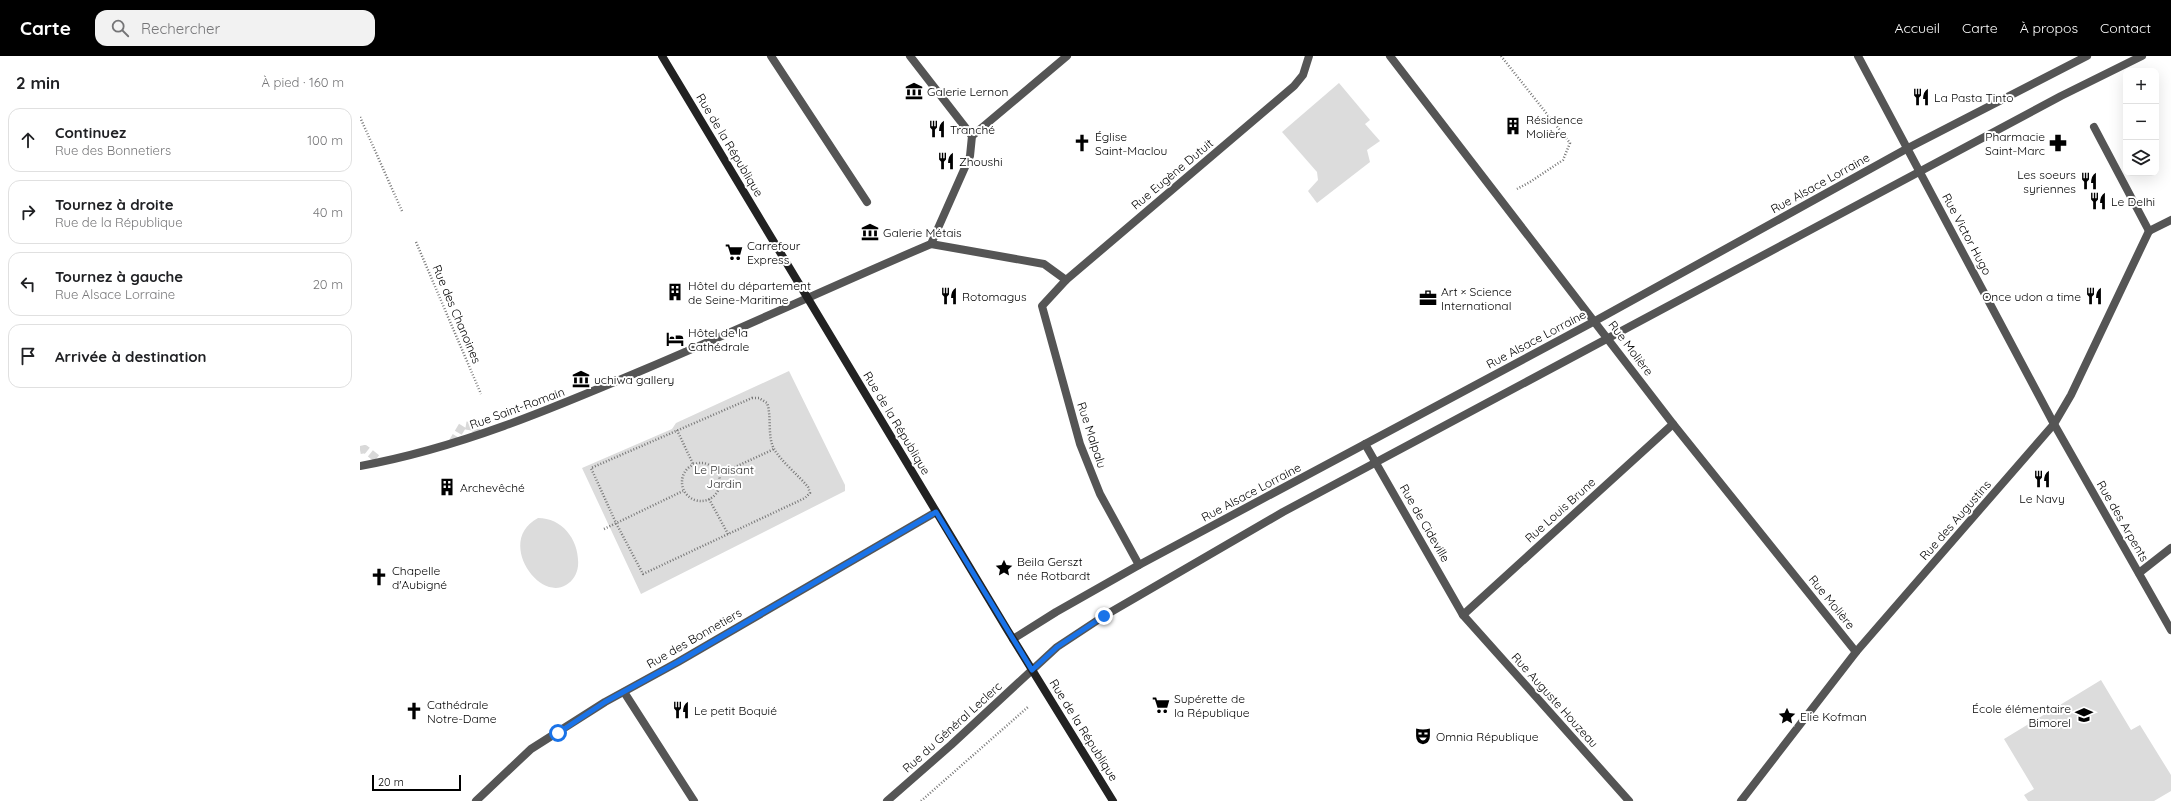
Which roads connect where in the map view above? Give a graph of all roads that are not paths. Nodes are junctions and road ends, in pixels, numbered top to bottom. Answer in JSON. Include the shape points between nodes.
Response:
{"nodes":[{"id":1,"x":662,"y":56,"type":"edge"},
{"id":2,"x":771,"y":56,"type":"edge"},
{"id":3,"x":910,"y":56,"type":"edge"},
{"id":4,"x":1067,"y":56,"type":"edge"},
{"id":5,"x":1309,"y":56,"type":"edge"},
{"id":6,"x":1390,"y":56,"type":"edge"},
{"id":7,"x":1858,"y":56,"type":"edge"},
{"id":8,"x":2087,"y":56,"type":"edge"},
{"id":9,"x":2142,"y":56,"type":"edge"},
{"id":10,"x":2072,"y":59,"type":"edge"},
{"id":11,"x":2094,"y":126,"type":"dead end"},
{"id":12,"x":972,"y":136,"type":"junction"},
{"id":13,"x":1908,"y":148,"type":"junction"},
{"id":14,"x":1920,"y":171,"type":"junction"},
{"id":15,"x":867,"y":202,"type":"dead end"},
{"id":16,"x":2171,"y":220,"type":"edge"},
{"id":17,"x":2149,"y":231,"type":"junction"},
{"id":18,"x":931,"y":244,"type":"junction"},
{"id":19,"x":1066,"y":280,"type":"junction"},
{"id":20,"x":808,"y":298,"type":"junction"},
{"id":21,"x":1042,"y":306,"type":"joint"},
{"id":22,"x":1595,"y":321,"type":"junction"},
{"id":23,"x":1609,"y":339,"type":"junction"},
{"id":24,"x":1673,"y":424,"type":"junction"},
{"id":25,"x":2054,"y":424,"type":"junction"},
{"id":26,"x":1365,"y":444,"type":"junction"},
{"id":27,"x":1376,"y":462,"type":"junction"},
{"id":28,"x":360,"y":466,"type":"edge"},
{"id":29,"x":936,"y":512,"type":"junction"},
{"id":30,"x":2171,"y":548,"type":"edge"},
{"id":31,"x":1139,"y":565,"type":"junction"},
{"id":32,"x":2139,"y":573,"type":"junction"},
{"id":33,"x":1463,"y":615,"type":"junction"},
{"id":34,"x":2171,"y":630,"type":"edge"},
{"id":35,"x":1013,"y":640,"type":"junction"},
{"id":36,"x":1856,"y":652,"type":"junction"},
{"id":37,"x":1032,"y":670,"type":"junction"},
{"id":38,"x":624,"y":692,"type":"junction"},
{"id":39,"x":476,"y":801,"type":"edge"},
{"id":40,"x":694,"y":801,"type":"edge"},
{"id":41,"x":887,"y":801,"type":"edge"},
{"id":42,"x":1114,"y":801,"type":"edge"},
{"id":43,"x":1629,"y":801,"type":"edge"},
{"id":44,"x":1741,"y":801,"type":"edge"}],
"edges":[{"from":1,"to":20,"type":"street","name":"Rue de la République"},
{"from":2,"to":15,"type":"street"},
{"from":3,"to":12,"type":"street"},
{"from":4,"to":12,"type":"street"},
{"from":5,"to":19,"type":"street","name":"Rue Eugène Dutuit","via":[[1303,75],[1294,86]]},
{"from":6,"to":22,"type":"street","name":"Rue Molière"},
{"from":7,"to":13,"type":"street","name":"Rue Victor Hugo"},
{"from":8,"to":10,"type":"street","name":"Rue Alsace Lorraine"},
{"from":9,"to":14,"type":"street"},
{"from":10,"to":13,"type":"street","name":"Rue Alsace Lorraine"},
{"from":11,"to":17,"type":"street"},
{"from":12,"to":18,"type":"street","via":[[970,156]]},
{"from":13,"to":14,"type":"street","name":"Rue Victor Hugo"},
{"from":13,"to":22,"type":"street","name":"Rue Alsace Lorraine"},
{"from":14,"to":23,"type":"street"},
{"from":14,"to":25,"type":"street","name":"Rue Victor Hugo"},
{"from":16,"to":17,"type":"street"},
{"from":17,"to":25,"type":"street","name":"Rue des Augustins","via":[[2071,395]]},
{"from":18,"to":19,"type":"street","via":[[1044,264]]},
{"from":18,"to":20,"type":"street","name":"Rue Saint-Romain"},
{"from":19,"to":21,"type":"street","name":"Rue Eugène Dutuit"},
{"from":20,"to":28,"type":"street","name":"Rue Saint-Romain","via":[[566,403],[466,440]]},
{"from":20,"to":29,"type":"street","name":"Rue de la République"},
{"from":21,"to":31,"type":"street","name":"Rue Malpalu","via":[[1080,444],[1100,494]]},
{"from":22,"to":23,"type":"street","name":"Rue Molière"},
{"from":22,"to":26,"type":"street","name":"Rue Alsace Lorraine"},
{"from":23,"to":24,"type":"street","name":"Rue Molière"},
{"from":23,"to":27,"type":"street"},
{"from":24,"to":33,"type":"street","name":"Rue Louis Brune"},
{"from":24,"to":36,"type":"street","name":"Rue Molière"},
{"from":25,"to":32,"type":"street","name":"Rue des Arpents"},
{"from":25,"to":36,"type":"street","name":"Rue des Augustins"},
{"from":26,"to":27,"type":"street","name":"Rue de Cideville"},
{"from":26,"to":31,"type":"street","name":"Rue Alsace Lorraine"},
{"from":27,"to":33,"type":"street","name":"Rue de Cideville"},
{"from":27,"to":37,"type":"street","via":[[1247,532],[1104,616],[1067,640]]},
{"from":29,"to":35,"type":"street","name":"Rue de la République"},
{"from":29,"to":38,"type":"street","name":"Rue des Bonnetiers"},
{"from":30,"to":32,"type":"street"},
{"from":31,"to":35,"type":"street","name":"Rue Alsace Lorraine","via":[[1056,612]]},
{"from":32,"to":34,"type":"street","name":"Rue des Arpents"},
{"from":33,"to":43,"type":"street","name":"Rue Auguste Houzeau"},
{"from":35,"to":37,"type":"street","name":"Rue de la République"},
{"from":36,"to":44,"type":"street","name":"Rue des Augustins"},
{"from":37,"to":41,"type":"street","name":"Rue du Général Leclerc"},
{"from":37,"to":42,"type":"street","name":"Rue de la République"},
{"from":38,"to":39,"type":"street","name":"Rue des Bonnetiers","via":[[531,749]]},
{"from":38,"to":40,"type":"street"}]}
